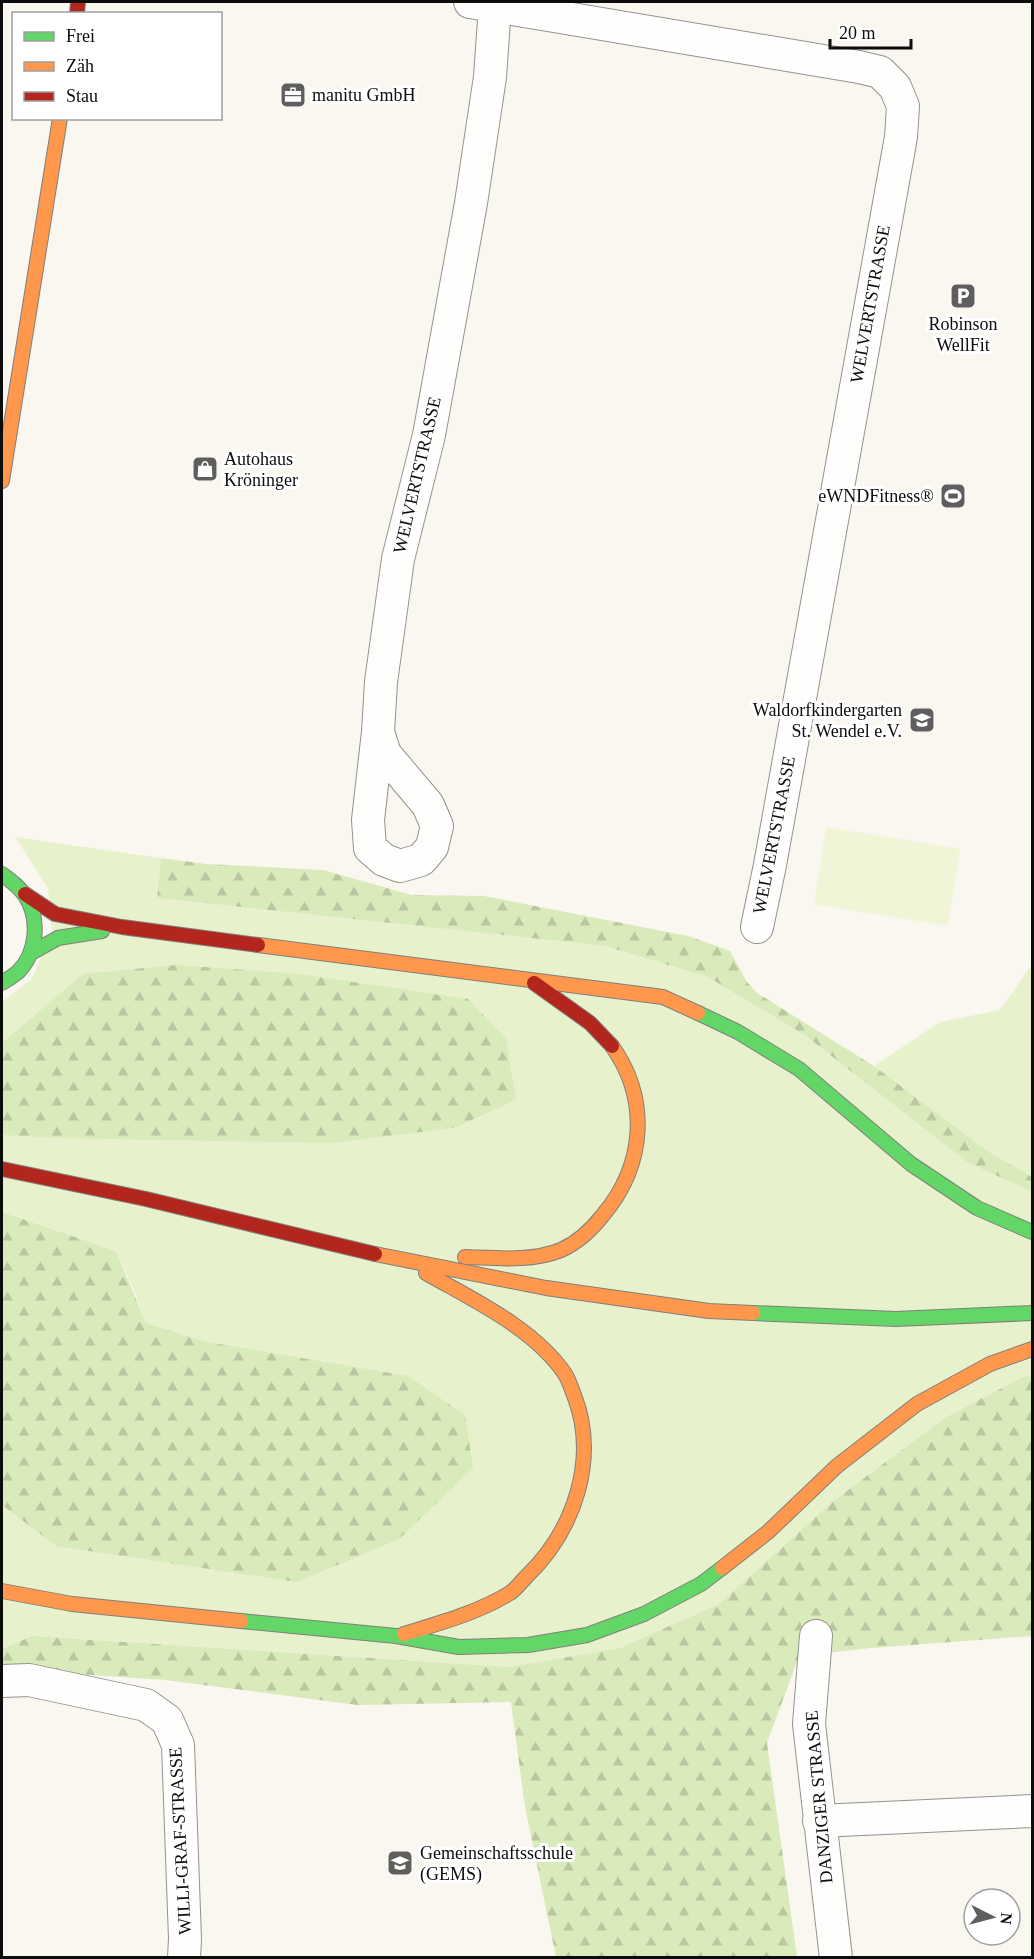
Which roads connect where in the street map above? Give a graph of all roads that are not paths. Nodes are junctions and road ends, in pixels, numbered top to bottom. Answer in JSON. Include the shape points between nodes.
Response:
{"nodes":[{"id":1,"x":482,"y":4,"type":"edge"},
{"id":2,"x":60,"y":120,"type":"edge"},
{"id":3,"x":5,"y":442,"type":"edge"},
{"id":4,"x":2,"y":481,"type":"edge"},
{"id":5,"x":378,"y":732,"type":"dead end"},
{"id":6,"x":2,"y":874,"type":"edge"},
{"id":7,"x":25,"y":894,"type":"junction"},
{"id":8,"x":122,"y":927,"type":"junction"},
{"id":9,"x":757,"y":927,"type":"dead end"},
{"id":10,"x":31,"y":953,"type":"junction"},
{"id":11,"x":531,"y":981,"type":"junction"},
{"id":12,"x":2,"y":983,"type":"edge"},
{"id":13,"x":2,"y":1169,"type":"edge"},
{"id":14,"x":1032,"y":1232,"type":"edge"},
{"id":15,"x":385,"y":1257,"type":"junction"},
{"id":16,"x":407,"y":1261,"type":"junction"},
{"id":17,"x":1032,"y":1313,"type":"edge"},
{"id":18,"x":1032,"y":1349,"type":"edge"},
{"id":19,"x":2,"y":1591,"type":"edge"},
{"id":20,"x":72,"y":1604,"type":"junction"},
{"id":21,"x":25,"y":1611,"type":"dead end"},
{"id":22,"x":396,"y":1636,"type":"junction"},
{"id":23,"x":816,"y":1636,"type":"dead end"},
{"id":24,"x":2,"y":1681,"type":"edge"},
{"id":25,"x":1032,"y":1811,"type":"edge"},
{"id":26,"x":819,"y":1821,"type":"junction"},
{"id":27,"x":184,"y":1958,"type":"edge"},
{"id":28,"x":836,"y":1958,"type":"edge"}],
"edges":[{"from":1,"to":5,"type":"street","name":"WELVERTSTRASSE","via":[[490,77],[429,435],[398,559]]},
{"from":1,"to":9,"type":"street","name":"WELVERTSTRASSE","via":[[880,72],[896,87],[903,106],[901,137]]},
{"from":2,"to":3,"type":"main road"},
{"from":3,"to":4,"type":"main road"},
{"from":6,"to":7,"type":"main road"},
{"from":7,"to":8,"type":"main road","via":[[55,914]]},
{"from":7,"to":10,"type":"main road","via":[[33,913]]},
{"from":8,"to":10,"type":"main road","via":[[58,938]]},
{"from":8,"to":11,"type":"main road"},
{"from":10,"to":12,"type":"main road","via":[[22,968]]},
{"from":11,"to":14,"type":"main road","via":[[663,997],[738,1032],[799,1069],[911,1164],[977,1208]]},
{"from":11,"to":15,"type":"main road","via":[[607,1039],[628,1074],[638,1126],[636,1155],[623,1188],[596,1226],[562,1250],[527,1257]]},
{"from":13,"to":15,"type":"main road","via":[[146,1199]]},
{"from":15,"to":16,"type":"main road"},
{"from":16,"to":17,"type":"main road","via":[[546,1288],[709,1311],[896,1319]]},
{"from":16,"to":22,"type":"main road","via":[[506,1319],[545,1350],[566,1375],[581,1413],[585,1450],[579,1490],[568,1520],[543,1561],[511,1592],[470,1613]]},
{"from":18,"to":22,"type":"main road","via":[[990,1364],[916,1404],[837,1466],[768,1532],[701,1584],[644,1614],[587,1635],[528,1645],[459,1647]]},
{"from":19,"to":20,"type":"main road"},
{"from":20,"to":21,"type":"main road"},
{"from":20,"to":22,"type":"main road"},
{"from":23,"to":26,"type":"street","name":"DANZIGER STRASSE","via":[[809,1724]]},
{"from":24,"to":27,"type":"street","name":"WILLI-GRAF-STRASSE","via":[[29,1680],[147,1705],[167,1720],[177,1745]]},
{"from":25,"to":26,"type":"street"},
{"from":26,"to":28,"type":"street","name":"DANZIGER STRASSE"}]}
